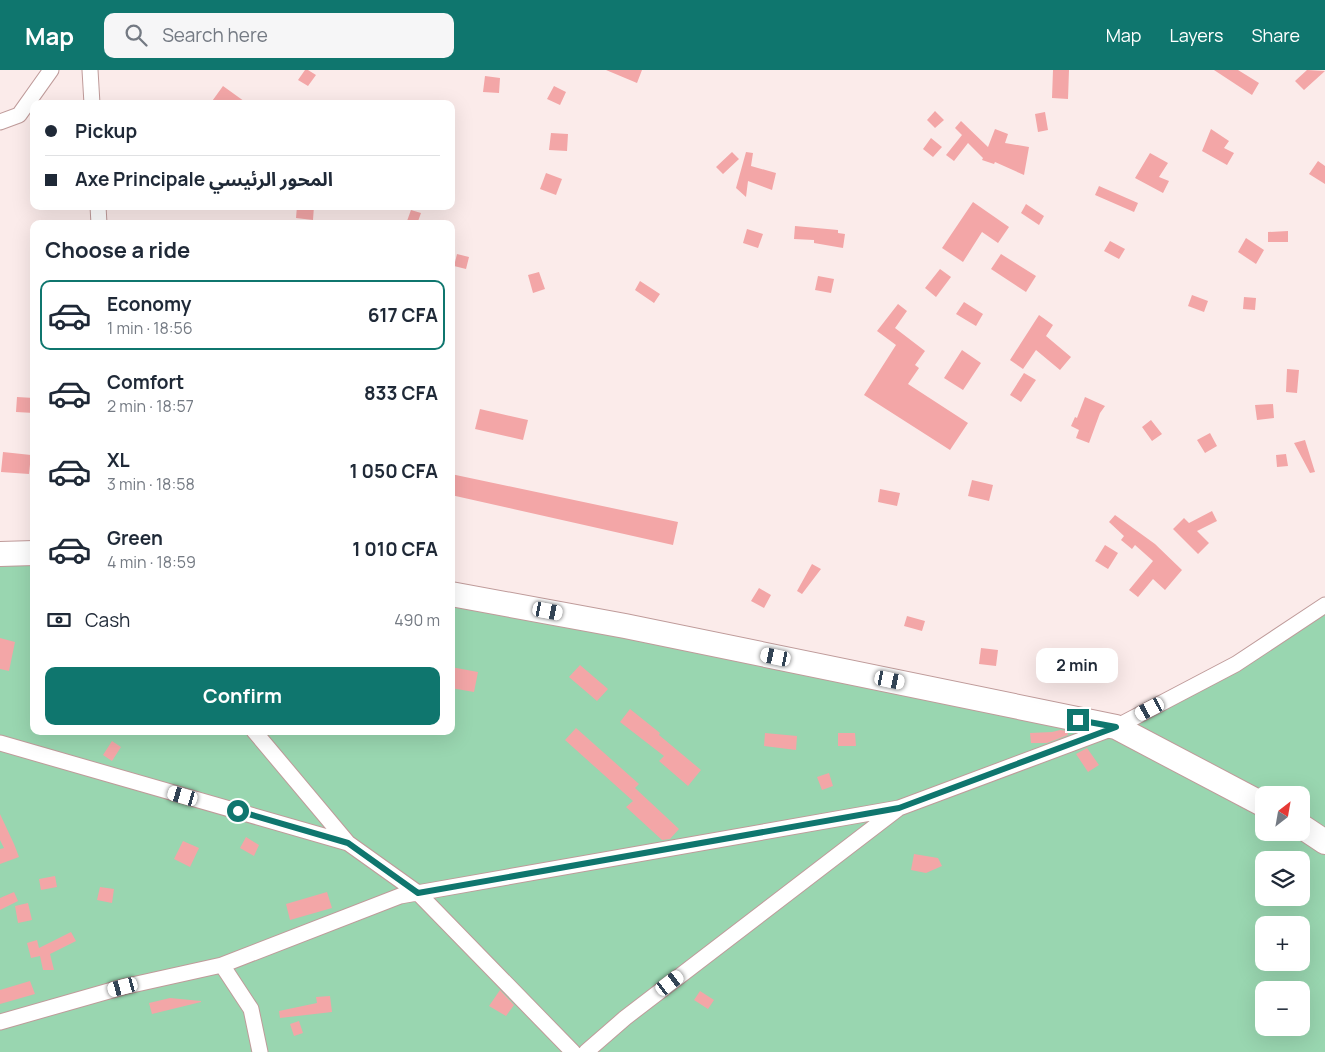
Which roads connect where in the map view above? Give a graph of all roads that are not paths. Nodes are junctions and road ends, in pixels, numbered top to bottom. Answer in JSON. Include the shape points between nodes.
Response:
{"nodes":[{"id":1,"x":51,"y":70,"type":"edge"},
{"id":2,"x":90,"y":70,"type":"edge"},
{"id":3,"x":92,"y":100,"type":"edge"},
{"id":4,"x":0,"y":122,"type":"edge"},
{"id":5,"x":30,"y":553,"type":"edge"},
{"id":6,"x":0,"y":554,"type":"edge"},
{"id":7,"x":455,"y":595,"type":"edge"},
{"id":8,"x":1325,"y":605,"type":"edge"},
{"id":9,"x":1116,"y":727,"type":"junction"},
{"id":10,"x":257,"y":735,"type":"edge"},
{"id":11,"x":0,"y":743,"type":"edge"},
{"id":12,"x":1255,"y":800,"type":"edge"},
{"id":13,"x":899,"y":808,"type":"junction"},
{"id":14,"x":1310,"y":832,"type":"edge"},
{"id":15,"x":1325,"y":842,"type":"edge"},
{"id":16,"x":348,"y":843,"type":"junction"},
{"id":17,"x":418,"y":893,"type":"junction"},
{"id":18,"x":222,"y":965,"type":"junction"},
{"id":19,"x":0,"y":1022,"type":"edge"},
{"id":20,"x":260,"y":1052,"type":"edge"},
{"id":21,"x":573,"y":1052,"type":"edge"},
{"id":22,"x":586,"y":1052,"type":"edge"}],
"edges":[{"from":1,"to":4,"type":"street","via":[[19,115]]},
{"from":2,"to":3,"type":"street"},
{"from":5,"to":6,"type":"main road"},
{"from":7,"to":9,"type":"main road","via":[[625,626]]},
{"from":8,"to":9,"type":"street","via":[[1236,664]]},
{"from":9,"to":12,"type":"main road"},
{"from":9,"to":13,"type":"street"},
{"from":10,"to":16,"type":"street"},
{"from":11,"to":16,"type":"street"},
{"from":13,"to":17,"type":"street"},
{"from":13,"to":22,"type":"street","via":[[625,1018]]},
{"from":14,"to":15,"type":"main road"},
{"from":16,"to":17,"type":"street"},
{"from":17,"to":18,"type":"street","via":[[400,896]]},
{"from":17,"to":21,"type":"street"},
{"from":18,"to":19,"type":"street","via":[[123,987]]},
{"from":18,"to":20,"type":"street","via":[[251,1009]]}]}
